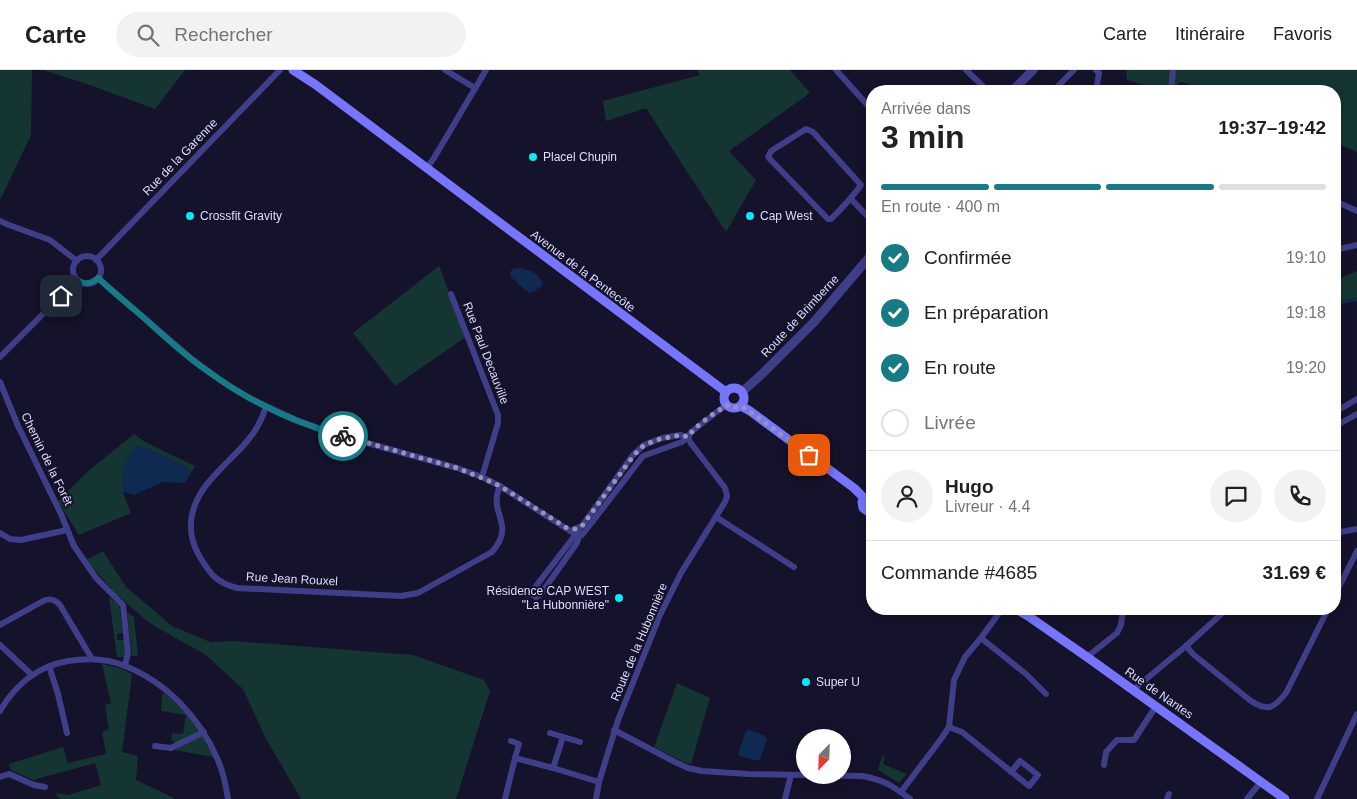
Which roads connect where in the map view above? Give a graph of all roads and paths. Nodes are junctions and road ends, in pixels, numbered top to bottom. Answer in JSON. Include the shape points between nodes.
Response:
{"nodes":[{"id":1,"x":280,"y":70,"type":"edge"},
{"id":2,"x":293,"y":70,"type":"edge"},
{"id":3,"x":306,"y":70,"type":"edge"},
{"id":4,"x":445,"y":70,"type":"edge"},
{"id":5,"x":486,"y":70,"type":"edge"},
{"id":6,"x":836,"y":70,"type":"edge"},
{"id":7,"x":966,"y":70,"type":"edge"},
{"id":8,"x":1033,"y":70,"type":"edge"},
{"id":9,"x":1074,"y":70,"type":"edge"},
{"id":10,"x":1096,"y":70,"type":"edge"},
{"id":11,"x":1173,"y":70,"type":"edge"},
{"id":12,"x":982,"y":85,"type":"edge"},
{"id":13,"x":1018,"y":85,"type":"edge"},
{"id":14,"x":1059,"y":85,"type":"edge"},
{"id":15,"x":1097,"y":85,"type":"edge"},
{"id":16,"x":1172,"y":85,"type":"edge"},
{"id":17,"x":475,"y":88,"type":"junction"},
{"id":18,"x":866,"y":103,"type":"edge"},
{"id":19,"x":344,"y":106,"type":"junction"},
{"id":20,"x":426,"y":169,"type":"junction"},
{"id":21,"x":851,"y":199,"type":"junction"},
{"id":22,"x":1341,"y":204,"type":"edge"},
{"id":23,"x":1357,"y":211,"type":"edge"},
{"id":24,"x":866,"y":215,"type":"edge"},
{"id":25,"x":0,"y":220,"type":"edge"},
{"id":26,"x":1357,"y":245,"type":"edge"},
{"id":27,"x":1341,"y":249,"type":"edge"},
{"id":28,"x":96,"y":260,"type":"junction"},
{"id":29,"x":77,"y":261,"type":"junction"},
{"id":30,"x":866,"y":261,"type":"edge"},
{"id":31,"x":98,"y":278,"type":"junction"},
{"id":32,"x":77,"y":280,"type":"junction"},
{"id":33,"x":451,"y":294,"type":"dead end"},
{"id":34,"x":0,"y":357,"type":"edge"},
{"id":35,"x":0,"y":382,"type":"edge"},
{"id":36,"x":726,"y":392,"type":"junction"},
{"id":37,"x":742,"y":392,"type":"junction"},
{"id":38,"x":1357,"y":399,"type":"edge"},
{"id":39,"x":727,"y":405,"type":"junction"},
{"id":40,"x":741,"y":406,"type":"junction"},
{"id":41,"x":266,"y":407,"type":"junction"},
{"id":42,"x":1341,"y":408,"type":"edge"},
{"id":43,"x":1357,"y":414,"type":"edge"},
{"id":44,"x":1341,"y":424,"type":"edge"},
{"id":45,"x":688,"y":437,"type":"junction"},
{"id":46,"x":657,"y":440,"type":"junction"},
{"id":47,"x":660,"y":450,"type":"junction"},
{"id":48,"x":482,"y":478,"type":"junction"},
{"id":49,"x":500,"y":486,"type":"junction"},
{"id":50,"x":866,"y":496,"type":"edge"},
{"id":51,"x":866,"y":499,"type":"edge"},
{"id":52,"x":866,"y":510,"type":"edge"},
{"id":53,"x":716,"y":517,"type":"junction"},
{"id":54,"x":1357,"y":529,"type":"edge"},
{"id":55,"x":68,"y":530,"type":"junction"},
{"id":56,"x":1341,"y":530,"type":"edge"},
{"id":57,"x":579,"y":532,"type":"junction"},
{"id":58,"x":0,"y":533,"type":"edge"},
{"id":59,"x":1357,"y":551,"type":"edge"},
{"id":60,"x":794,"y":567,"type":"dead end"},
{"id":61,"x":1341,"y":583,"type":"edge"},
{"id":62,"x":998,"y":615,"type":"edge"},
{"id":63,"x":1026,"y":615,"type":"edge"},
{"id":64,"x":1122,"y":615,"type":"edge"},
{"id":65,"x":1220,"y":615,"type":"edge"},
{"id":66,"x":1325,"y":615,"type":"edge"},
{"id":67,"x":0,"y":625,"type":"edge"},
{"id":68,"x":981,"y":638,"type":"junction"},
{"id":69,"x":0,"y":646,"type":"edge"},
{"id":70,"x":1186,"y":646,"type":"junction"},
{"id":71,"x":1087,"y":657,"type":"junction"},
{"id":72,"x":92,"y":659,"type":"junction"},
{"id":73,"x":49,"y":666,"type":"junction"},
{"id":74,"x":125,"y":666,"type":"junction"},
{"id":75,"x":32,"y":675,"type":"junction"},
{"id":76,"x":1133,"y":690,"type":"junction"},
{"id":77,"x":1046,"y":694,"type":"dead end"},
{"id":78,"x":1156,"y":706,"type":"junction"},
{"id":79,"x":0,"y":711,"type":"edge"},
{"id":80,"x":1357,"y":714,"type":"edge"},
{"id":81,"x":949,"y":727,"type":"junction"},
{"id":82,"x":614,"y":730,"type":"junction"},
{"id":83,"x":204,"y":732,"type":"junction"},
{"id":84,"x":67,"y":733,"type":"dead end"},
{"id":85,"x":550,"y":733,"type":"dead end"},
{"id":86,"x":563,"y":737,"type":"junction"},
{"id":87,"x":511,"y":741,"type":"dead end"},
{"id":88,"x":580,"y":742,"type":"dead end"},
{"id":89,"x":156,"y":746,"type":"dead end"},
{"id":90,"x":515,"y":758,"type":"junction"},
{"id":91,"x":1104,"y":765,"type":"dead end"},
{"id":92,"x":553,"y":768,"type":"junction"},
{"id":93,"x":1011,"y":772,"type":"dead end"},
{"id":94,"x":791,"y":775,"type":"junction"},
{"id":95,"x":0,"y":777,"type":"edge"},
{"id":96,"x":599,"y":782,"type":"junction"},
{"id":97,"x":1261,"y":782,"type":"junction"},
{"id":98,"x":45,"y":788,"type":"dead end"},
{"id":99,"x":901,"y":792,"type":"junction"},
{"id":100,"x":228,"y":799,"type":"edge"},
{"id":101,"x":505,"y":799,"type":"edge"},
{"id":102,"x":596,"y":799,"type":"edge"},
{"id":103,"x":785,"y":799,"type":"edge"},
{"id":104,"x":910,"y":799,"type":"edge"},
{"id":105,"x":1247,"y":799,"type":"edge"},
{"id":106,"x":1286,"y":799,"type":"edge"},
{"id":107,"x":1317,"y":799,"type":"edge"}],
"edges":[{"from":1,"to":28,"type":"street","name":"Rue de la Garenne"},
{"from":2,"to":19,"type":"main road"},
{"from":3,"to":19,"type":"main road"},
{"from":4,"to":17,"type":"street"},
{"from":5,"to":17,"type":"street"},
{"from":6,"to":18,"type":"street"},
{"from":7,"to":12,"type":"street"},
{"from":8,"to":13,"type":"street"},
{"from":9,"to":14,"type":"street"},
{"from":10,"to":15,"type":"street","via":[[1099,73]]},
{"from":11,"to":16,"type":"street"},
{"from":17,"to":20,"type":"street"},
{"from":19,"to":20,"type":"main road","name":"Avenue de la Pentecôte"},
{"from":20,"to":36,"type":"main road","name":"Avenue de la Pentecôte"},
{"from":21,"to":21,"type":"street","via":[[828,220],[768,157],[771,151],[806,129],[813,132],[860,182]]},
{"from":21,"to":24,"type":"street"},
{"from":22,"to":23,"type":"street"},
{"from":25,"to":29,"type":"street","via":[[50,240]]},
{"from":26,"to":27,"type":"street"},
{"from":28,"to":29,"type":"street","via":[[84,257]]},
{"from":28,"to":31,"type":"street","via":[[100,267]]},
{"from":29,"to":32,"type":"street","via":[[73,268]]},
{"from":30,"to":37,"type":"street","name":"Route de Brimberne","via":[[814,322]]},
{"from":31,"to":32,"type":"street","via":[[86,284]]},
{"from":31,"to":41,"type":"street","via":[[199,365]]},
{"from":32,"to":34,"type":"street"},
{"from":33,"to":48,"type":"street","name":"Rue Paul Decauville","via":[[498,415]]},
{"from":35,"to":55,"type":"street","name":"Chemin de la Forêt"},
{"from":36,"to":37,"type":"main road","via":[[734,388]]},
{"from":36,"to":39,"type":"main road","via":[[724,400]]},
{"from":37,"to":40,"type":"main road","via":[[744,400]]},
{"from":38,"to":42,"type":"street"},
{"from":39,"to":40,"type":"main road","via":[[732,408]]},
{"from":39,"to":45,"type":"street"},
{"from":40,"to":50,"type":"main road"},
{"from":41,"to":48,"type":"street","via":[[328,432]]},
{"from":41,"to":49,"type":"street","name":"Rue Jean Rouxel","via":[[253,434],[207,483],[193,508],[191,535],[198,555],[214,577],[229,586],[401,596],[418,593],[492,552],[502,535],[503,526],[496,504]]},
{"from":43,"to":44,"type":"street"},
{"from":45,"to":46,"type":"street","via":[[680,435]]},
{"from":45,"to":47,"type":"street"},
{"from":45,"to":53,"type":"street","name":"Route de la Hubonnière","via":[[725,488],[727,496]]},
{"from":46,"to":47,"type":"street","via":[[652,444]]},
{"from":46,"to":57,"type":"street","via":[[644,445],[634,455]]},
{"from":47,"to":57,"type":"street","via":[[643,456]]},
{"from":48,"to":49,"type":"street"},
{"from":49,"to":57,"type":"street","via":[[567,528]]},
{"from":51,"to":52,"type":"main road","via":[[862,504]]},
{"from":53,"to":60,"type":"street"},
{"from":53,"to":82,"type":"street","name":"Route de la Hubonnière","via":[[681,573],[660,615]]},
{"from":54,"to":56,"type":"street"},
{"from":55,"to":58,"type":"street","via":[[21,540]]},
{"from":55,"to":74,"type":"street","name":"Chemin de la Forêt","via":[[74,546],[96,578],[123,604],[128,653]]},
{"from":57,"to":57,"type":"street","via":[[533,590],[532,594],[540,595],[577,543]]},
{"from":59,"to":61,"type":"street"},
{"from":62,"to":68,"type":"street"},
{"from":63,"to":71,"type":"main road","name":"Rue de Nantes"},
{"from":64,"to":71,"type":"street","via":[[1117,633]]},
{"from":65,"to":70,"type":"street"},
{"from":66,"to":70,"type":"street","via":[[1286,693],[1274,706],[1267,708],[1251,701]]},
{"from":67,"to":72,"type":"street","via":[[43,601],[54,600]]},
{"from":68,"to":77,"type":"street"},
{"from":68,"to":81,"type":"street","via":[[965,657],[954,680]]},
{"from":69,"to":75,"type":"street"},
{"from":70,"to":76,"type":"street"},
{"from":71,"to":76,"type":"main road","name":"Rue de Nantes"},
{"from":72,"to":73,"type":"street"},
{"from":72,"to":74,"type":"street"},
{"from":73,"to":75,"type":"street"},
{"from":73,"to":84,"type":"street"},
{"from":74,"to":83,"type":"street","via":[[165,690]]},
{"from":75,"to":79,"type":"street","via":[[13,692]]},
{"from":76,"to":78,"type":"main road","name":"Rue de Nantes"},
{"from":78,"to":91,"type":"street","via":[[1134,740],[1117,740],[1106,752]]},
{"from":78,"to":97,"type":"main road","name":"Rue de Nantes"},
{"from":80,"to":107,"type":"street"},
{"from":81,"to":93,"type":"street","via":[[962,732]]},
{"from":81,"to":99,"type":"street"},
{"from":82,"to":94,"type":"street","via":[[688,768]]},
{"from":82,"to":96,"type":"street","name":"Route de la Hubonnière"},
{"from":83,"to":89,"type":"street","via":[[171,748]]},
{"from":83,"to":100,"type":"street","via":[[224,775]]},
{"from":85,"to":86,"type":"street"},
{"from":86,"to":88,"type":"street"},
{"from":86,"to":92,"type":"street"},
{"from":87,"to":90,"type":"street","via":[[519,744]]},
{"from":90,"to":92,"type":"street"},
{"from":90,"to":101,"type":"street"},
{"from":92,"to":96,"type":"street"},
{"from":94,"to":99,"type":"street","via":[[862,776],[890,784]]},
{"from":94,"to":103,"type":"street"},
{"from":95,"to":98,"type":"street","via":[[9,774]]},
{"from":96,"to":102,"type":"street","name":"Route de la Hubonnière"},
{"from":97,"to":105,"type":"street"},
{"from":97,"to":106,"type":"main road","name":"Rue de Nantes"},
{"from":99,"to":104,"type":"street"}]}
